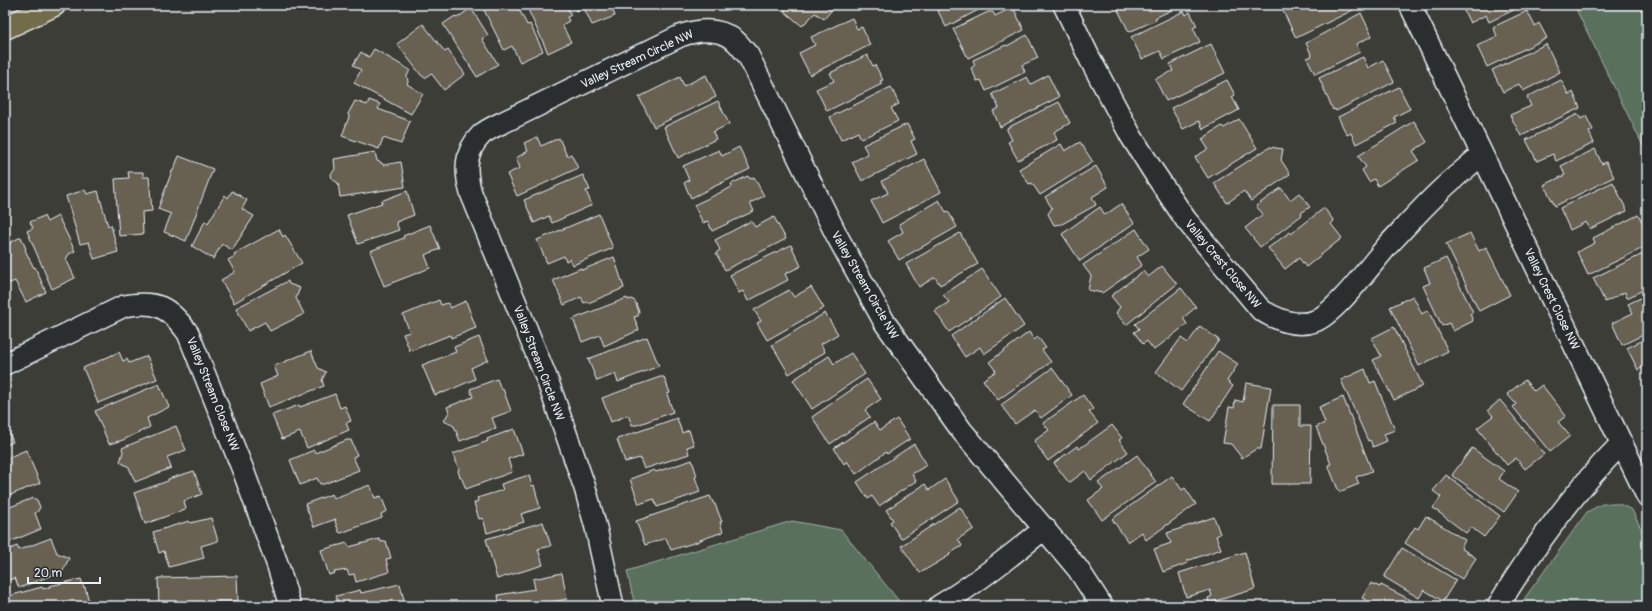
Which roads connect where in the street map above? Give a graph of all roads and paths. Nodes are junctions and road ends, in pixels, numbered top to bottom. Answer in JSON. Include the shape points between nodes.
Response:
{"nodes":[{"id":1,"x":54,"y":5,"type":"edge"},
{"id":2,"x":1064,"y":5,"type":"edge"},
{"id":3,"x":1410,"y":5,"type":"edge"},
{"id":4,"x":5,"y":28,"type":"edge"},
{"id":5,"x":1481,"y":154,"type":"junction"},
{"id":6,"x":5,"y":364,"type":"edge"},
{"id":7,"x":1622,"y":443,"type":"junction"},
{"id":8,"x":1647,"y":496,"type":"edge"},
{"id":9,"x":1045,"y":528,"type":"junction"},
{"id":10,"x":290,"y":606,"type":"edge"},
{"id":11,"x":613,"y":606,"type":"edge"},
{"id":12,"x":939,"y":606,"type":"edge"},
{"id":13,"x":1102,"y":606,"type":"edge"},
{"id":14,"x":1498,"y":606,"type":"edge"}],
"edges":[{"from":1,"to":4,"type":"highway"},
{"from":2,"to":5,"type":"street","name":"Valley Crest Close NW","via":[[1131,136],[1186,220],[1261,310],[1288,323],[1315,321],[1326,315],[1388,245],[1440,191]]},
{"from":3,"to":5,"type":"street","name":"Valley Crest Close NW"},
{"from":5,"to":7,"type":"street","name":"Valley Crest Close NW"},
{"from":6,"to":10,"type":"street","name":"Valley Stream Close NW","via":[[124,306],[152,304],[176,316],[188,333],[243,470]]},
{"from":7,"to":8,"type":"street","name":"Valley Crest Close NW"},
{"from":7,"to":14,"type":"street","via":[[1594,470],[1569,502],[1513,580]]},
{"from":9,"to":11,"type":"street","name":"Valley Stream Circle NW","via":[[962,431],[884,323],[837,236],[748,55],[732,38],[721,33],[696,31],[680,36],[481,134],[466,162],[466,178],[471,193],[548,382],[584,488],[596,528]]},
{"from":9,"to":12,"type":"street","via":[[1005,560]]},
{"from":9,"to":13,"type":"street","name":"Valley Stream Circle NW","via":[[1078,569]]}]}
